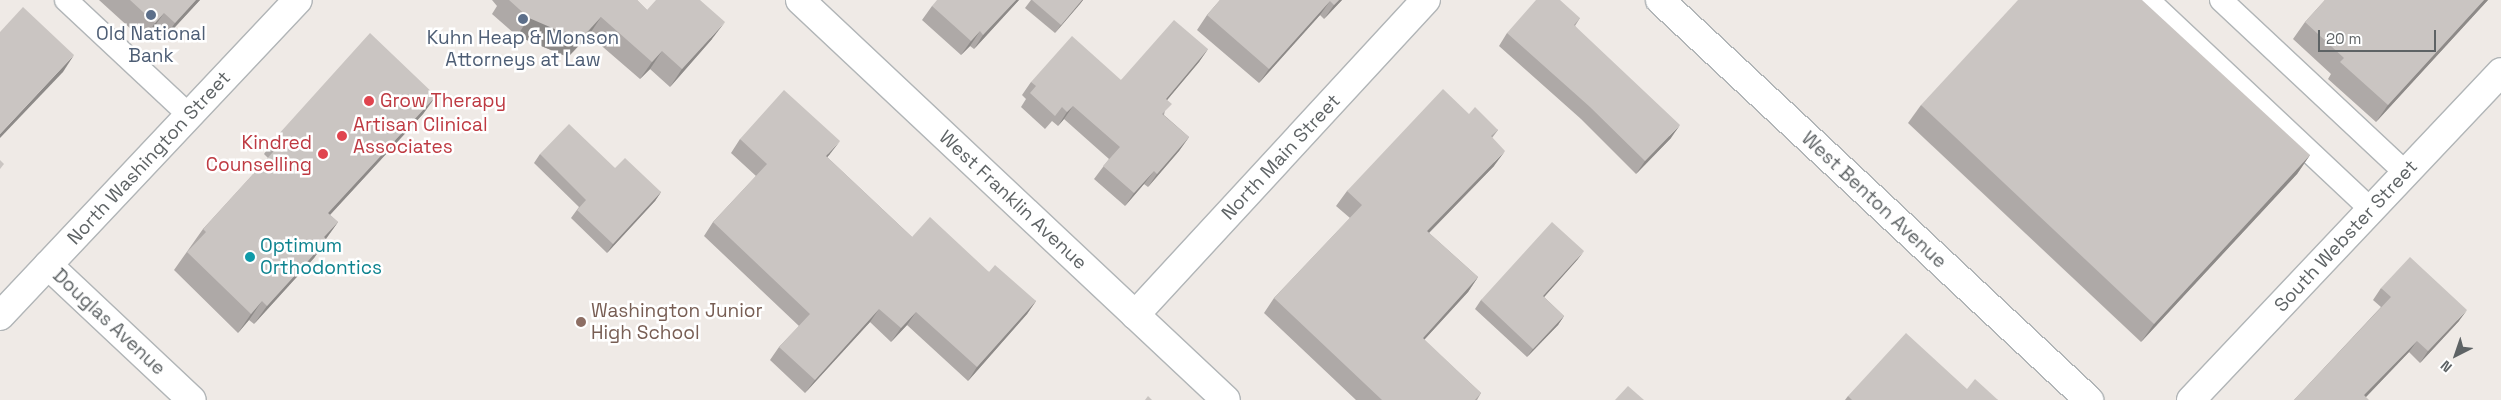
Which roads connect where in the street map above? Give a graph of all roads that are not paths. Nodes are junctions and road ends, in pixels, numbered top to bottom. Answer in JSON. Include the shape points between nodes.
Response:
{"nodes":[{"id":1,"x":66,"y":0,"type":"edge"},
{"id":2,"x":298,"y":0,"type":"edge"},
{"id":3,"x":800,"y":0,"type":"edge"},
{"id":4,"x":1426,"y":0,"type":"edge"},
{"id":5,"x":1660,"y":0,"type":"edge"},
{"id":6,"x":2148,"y":0,"type":"edge"},
{"id":7,"x":2221,"y":0,"type":"edge"},
{"id":8,"x":2501,"y":72,"type":"edge"},
{"id":9,"x":189,"y":115,"type":"junction"},
{"id":10,"x":2406,"y":174,"type":"junction"},
{"id":11,"x":2372,"y":210,"type":"junction"},
{"id":12,"x":48,"y":265,"type":"junction"},
{"id":13,"x":0,"y":316,"type":"edge"},
{"id":14,"x":1135,"y":316,"type":"junction"},
{"id":15,"x":192,"y":400,"type":"edge"},
{"id":16,"x":1226,"y":400,"type":"edge"},
{"id":17,"x":2089,"y":400,"type":"edge"},
{"id":18,"x":2191,"y":400,"type":"edge"}],
"edges":[{"from":1,"to":9,"type":"lane"},
{"from":2,"to":9,"type":"street","name":"North Washington Street"},
{"from":3,"to":14,"type":"street","name":"West Franklin Avenue"},
{"from":4,"to":14,"type":"street","name":"North Main Street"},
{"from":5,"to":17,"type":"street","name":"West Benton Avenue"},
{"from":6,"to":11,"type":"lane"},
{"from":7,"to":10,"type":"lane"},
{"from":8,"to":10,"type":"street","name":"South Webster Street"},
{"from":9,"to":12,"type":"street","name":"North Washington Street"},
{"from":10,"to":11,"type":"street","name":"South Webster Street"},
{"from":11,"to":18,"type":"street","name":"South Webster Street"},
{"from":12,"to":13,"type":"street","name":"North Washington Street"},
{"from":12,"to":15,"type":"street","name":"Douglas Avenue"},
{"from":14,"to":16,"type":"street","name":"West Franklin Avenue"}]}
